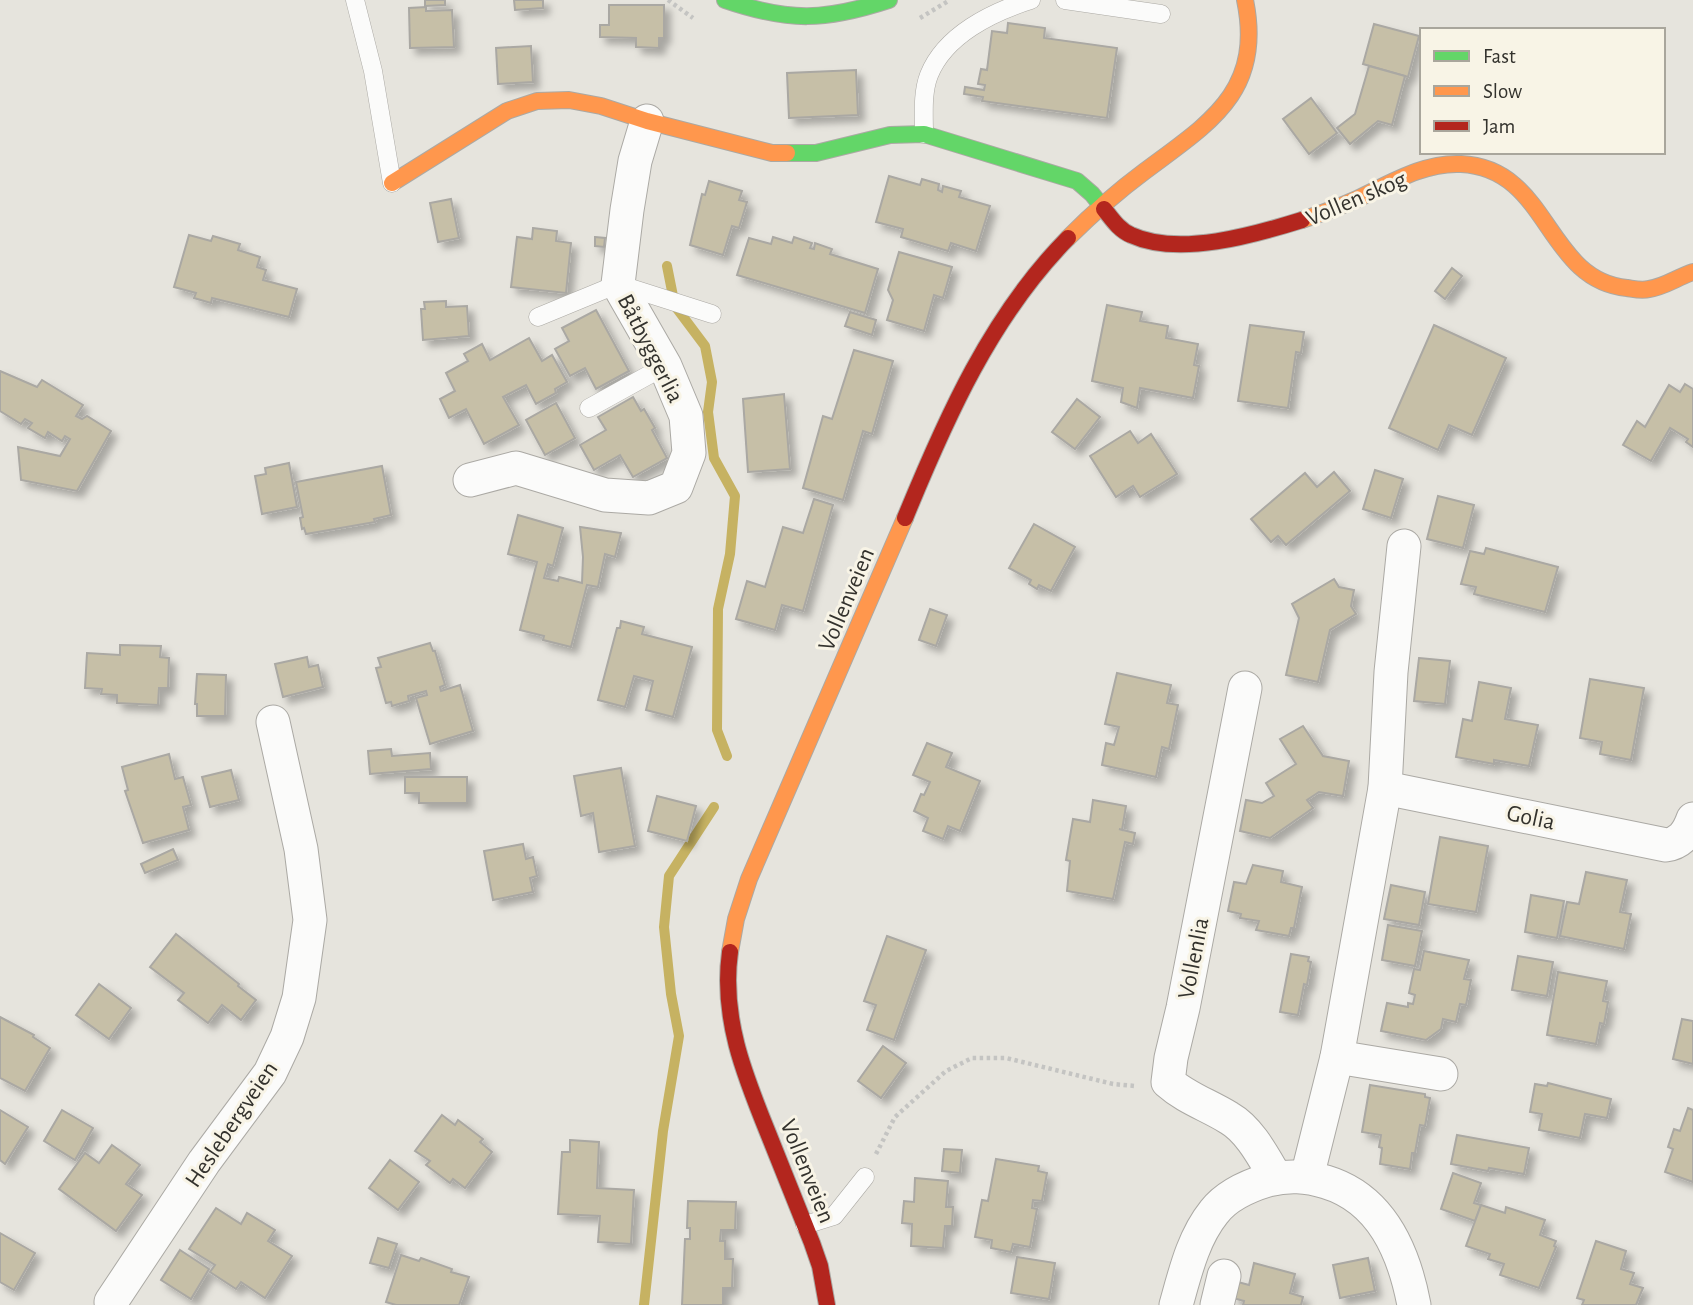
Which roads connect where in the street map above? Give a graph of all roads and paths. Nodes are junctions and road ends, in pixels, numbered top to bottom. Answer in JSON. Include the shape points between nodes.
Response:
{"nodes":[{"id":1,"x":355,"y":0,"type":"edge"},
{"id":2,"x":725,"y":0,"type":"edge"},
{"id":3,"x":889,"y":0,"type":"edge"},
{"id":4,"x":1031,"y":0,"type":"edge"},
{"id":5,"x":1065,"y":0,"type":"edge"},
{"id":6,"x":1245,"y":0,"type":"edge"},
{"id":7,"x":1161,"y":14,"type":"dead end"},
{"id":8,"x":647,"y":121,"type":"junction"},
{"id":9,"x":924,"y":134,"type":"junction"},
{"id":10,"x":392,"y":183,"type":"joint"},
{"id":11,"x":1103,"y":206,"type":"junction"},
{"id":12,"x":1693,"y":272,"type":"edge"},
{"id":13,"x":630,"y":288,"type":"junction"},
{"id":14,"x":712,"y":314,"type":"dead end"},
{"id":15,"x":538,"y":317,"type":"dead end"},
{"id":16,"x":665,"y":366,"type":"junction"},
{"id":17,"x":589,"y":408,"type":"dead end"},
{"id":18,"x":470,"y":480,"type":"dead end"},
{"id":19,"x":1404,"y":547,"type":"dead end"},
{"id":20,"x":1245,"y":688,"type":"dead end"},
{"id":21,"x":273,"y":722,"type":"dead end"},
{"id":22,"x":1385,"y":788,"type":"junction"},
{"id":23,"x":1685,"y":831,"type":"edge"},
{"id":24,"x":1337,"y":1056,"type":"junction"},
{"id":25,"x":1441,"y":1074,"type":"dead end"},
{"id":26,"x":1168,"y":1082,"type":"junction"},
{"id":27,"x":865,"y":1177,"type":"joint"},
{"id":28,"x":1291,"y":1177,"type":"junction"},
{"id":29,"x":805,"y":1224,"type":"junction"},
{"id":30,"x":113,"y":1304,"type":"edge"},
{"id":31,"x":827,"y":1305,"type":"edge"},
{"id":32,"x":1176,"y":1305,"type":"edge"},
{"id":33,"x":1414,"y":1305,"type":"edge"}],
"edges":[{"from":1,"to":10,"type":"lane","via":[[373,71]]},
{"from":2,"to":3,"type":"main road","via":[[800,19],[827,18]]},
{"from":4,"to":9,"type":"lane","via":[[958,35],[939,56],[928,76]]},
{"from":5,"to":7,"type":"lane"},
{"from":6,"to":11,"type":"main road","name":"Vollenveien","via":[[1249,54],[1229,100],[1213,119]]},
{"from":8,"to":9,"type":"main road","via":[[795,155],[890,135]]},
{"from":8,"to":10,"type":"main road","via":[[591,104],[537,101],[507,111]]},
{"from":8,"to":13,"type":"street","name":"Båtbyggerlia","via":[[626,210]]},
{"from":9,"to":11,"type":"main road","via":[[1077,181]]},
{"from":11,"to":12,"type":"main road","name":"Vollen skog","via":[[1136,238],[1219,240],[1299,222],[1420,170],[1475,165],[1503,175],[1521,189],[1573,263],[1598,282],[1645,290]]},
{"from":11,"to":29,"type":"main road","name":"Vollenveien","via":[[1073,232],[1028,284],[970,373],[739,908],[728,972],[732,1032]]},
{"from":13,"to":14,"type":"lane"},
{"from":13,"to":15,"type":"lane"},
{"from":13,"to":16,"type":"street","name":"Båtbyggerlia"},
{"from":16,"to":17,"type":"lane"},
{"from":16,"to":18,"type":"street","name":"Båtbyggerlia","via":[[686,416],[689,453],[676,487],[649,498],[605,495],[516,468]]},
{"from":19,"to":22,"type":"street"},
{"from":20,"to":26,"type":"street","name":"Vollenlia"},
{"from":21,"to":30,"type":"street","name":"Heslebergveien","via":[[310,920],[299,998],[270,1073],[204,1162]]},
{"from":22,"to":23,"type":"street","name":"Golia","via":[[1666,845]]},
{"from":22,"to":24,"type":"street"},
{"from":24,"to":25,"type":"street"},
{"from":24,"to":28,"type":"street"},
{"from":26,"to":27,"type":"path","via":[[1143,1087],[1113,1084],[1006,1058],[972,1058],[946,1071],[895,1116]]},
{"from":26,"to":28,"type":"street","via":[[1182,1095],[1232,1119]]},
{"from":27,"to":29,"type":"lane","via":[[834,1216]]},
{"from":28,"to":32,"type":"street","via":[[1241,1190],[1213,1213],[1194,1245]]},
{"from":28,"to":33,"type":"street","via":[[1334,1185],[1367,1204],[1382,1220],[1401,1257]]},
{"from":29,"to":31,"type":"main road","name":"Vollenveien"}]}
